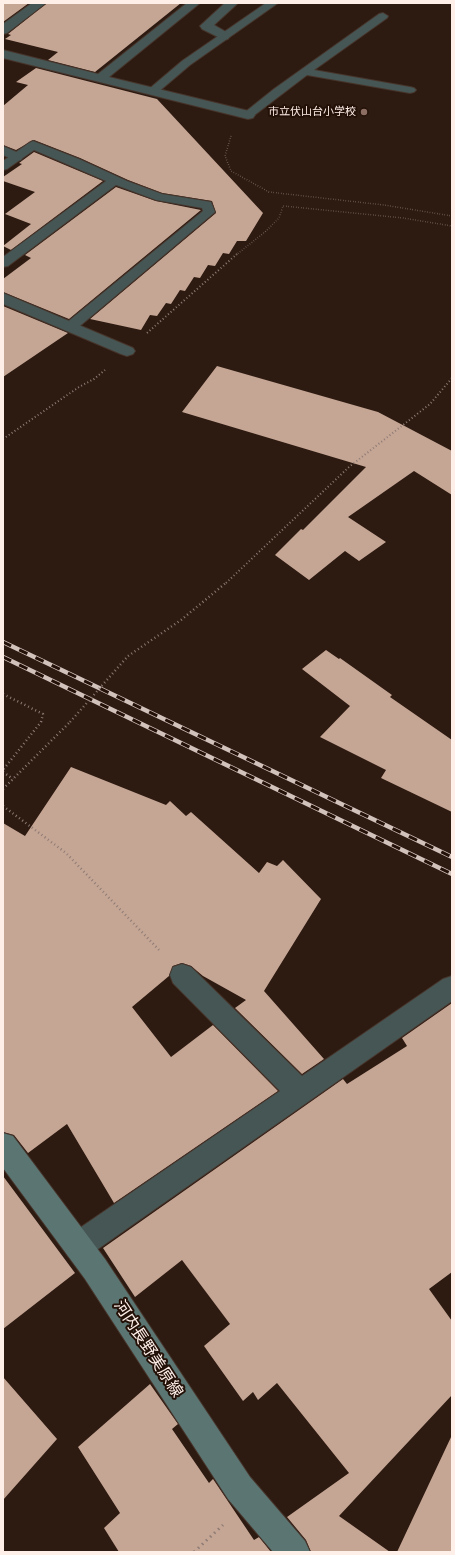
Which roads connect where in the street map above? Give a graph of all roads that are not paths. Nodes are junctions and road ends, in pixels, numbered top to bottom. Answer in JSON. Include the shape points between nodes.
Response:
{"nodes":[{"id":1,"x":40,"y":3,"type":"edge"},
{"id":2,"x":194,"y":3,"type":"edge"},
{"id":3,"x":232,"y":3,"type":"edge"},
{"id":4,"x":273,"y":3,"type":"edge"},
{"id":5,"x":383,"y":16,"type":"dead end"},
{"id":6,"x":3,"y":30,"type":"edge"},
{"id":7,"x":224,"y":36,"type":"junction"},
{"id":8,"x":3,"y":54,"type":"edge"},
{"id":9,"x":306,"y":72,"type":"junction"},
{"id":10,"x":100,"y":78,"type":"junction"},
{"id":11,"x":410,"y":90,"type":"dead end"},
{"id":12,"x":153,"y":92,"type":"junction"},
{"id":13,"x":248,"y":115,"type":"joint"},
{"id":14,"x":3,"y":150,"type":"edge"},
{"id":15,"x":16,"y":157,"type":"junction"},
{"id":16,"x":3,"y":166,"type":"edge"},
{"id":17,"x":115,"y":180,"type":"junction"},
{"id":18,"x":3,"y":263,"type":"edge"},
{"id":19,"x":3,"y":298,"type":"edge"},
{"id":20,"x":70,"y":327,"type":"junction"},
{"id":21,"x":127,"y":351,"type":"road end"},
{"id":22,"x":182,"y":975,"type":"road end"},
{"id":23,"x":452,"y":987,"type":"edge"},
{"id":24,"x":300,"y":1092,"type":"junction"},
{"id":25,"x":3,"y":1146,"type":"edge"},
{"id":26,"x":78,"y":1246,"type":"junction"},
{"id":27,"x":294,"y":1552,"type":"edge"}],
"edges":[{"from":1,"to":6,"type":"street"},
{"from":2,"to":10,"type":"street"},
{"from":3,"to":7,"type":"street","via":[[206,26]]},
{"from":4,"to":7,"type":"lane"},
{"from":5,"to":9,"type":"lane"},
{"from":7,"to":12,"type":"lane","via":[[186,63]]},
{"from":8,"to":10,"type":"street"},
{"from":9,"to":11,"type":"lane"},
{"from":9,"to":13,"type":"lane"},
{"from":10,"to":12,"type":"street"},
{"from":12,"to":13,"type":"street"},
{"from":14,"to":15,"type":"street"},
{"from":15,"to":16,"type":"lane"},
{"from":15,"to":17,"type":"lane","via":[[33,145]]},
{"from":17,"to":18,"type":"lane"},
{"from":17,"to":20,"type":"lane","via":[[160,197],[207,205],[209,212]]},
{"from":19,"to":20,"type":"street"},
{"from":20,"to":21,"type":"street"},
{"from":22,"to":24,"type":"street"},
{"from":23,"to":24,"type":"street"},
{"from":24,"to":26,"type":"street"},
{"from":25,"to":26,"type":"main road","name":"河内長野美原線"},
{"from":26,"to":27,"type":"main road","name":"河内長野美原線","via":[[239,1488]]}]}
